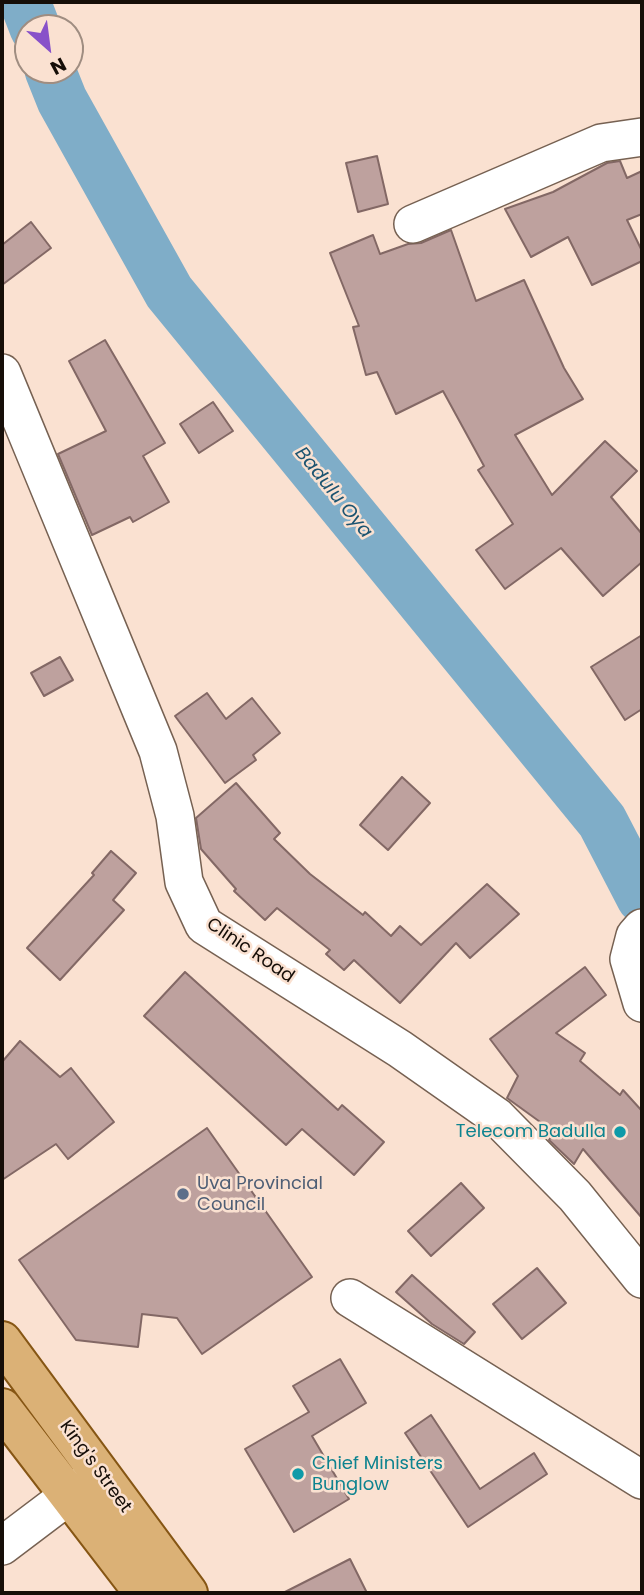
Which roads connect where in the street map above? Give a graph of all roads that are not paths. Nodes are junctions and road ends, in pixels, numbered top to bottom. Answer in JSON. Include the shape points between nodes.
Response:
{"nodes":[{"id":1,"x":642,"y":137,"type":"edge"},
{"id":2,"x":413,"y":224,"type":"dead end"},
{"id":3,"x":2,"y":373,"type":"edge"},
{"id":4,"x":639,"y":932,"type":"edge"},
{"id":5,"x":642,"y":1003,"type":"edge"},
{"id":6,"x":642,"y":1279,"type":"edge"},
{"id":7,"x":350,"y":1298,"type":"dead end"},
{"id":8,"x":2,"y":1341,"type":"edge"},
{"id":9,"x":2,"y":1408,"type":"edge"},
{"id":10,"x":642,"y":1480,"type":"edge"},
{"id":11,"x":83,"y":1484,"type":"junction"},
{"id":12,"x":2,"y":1546,"type":"edge"},
{"id":13,"x":144,"y":1593,"type":"edge"},
{"id":14,"x":188,"y":1593,"type":"edge"}],
"edges":[{"from":1,"to":2,"type":"street","via":[[601,143]]},
{"from":3,"to":6,"type":"street","name":"Clinic Road","via":[[158,751],[175,816],[184,882],[204,925],[400,1049],[497,1117],[575,1196]]},
{"from":4,"to":5,"type":"street","via":[[629,959]]},
{"from":7,"to":10,"type":"street"},
{"from":8,"to":11,"type":"main road","name":"King's Street"},
{"from":9,"to":11,"type":"main road","name":"King's Street"},
{"from":11,"to":12,"type":"street"},
{"from":11,"to":13,"type":"main road","name":"King's Street"},
{"from":11,"to":14,"type":"main road","name":"King's Street"}]}
